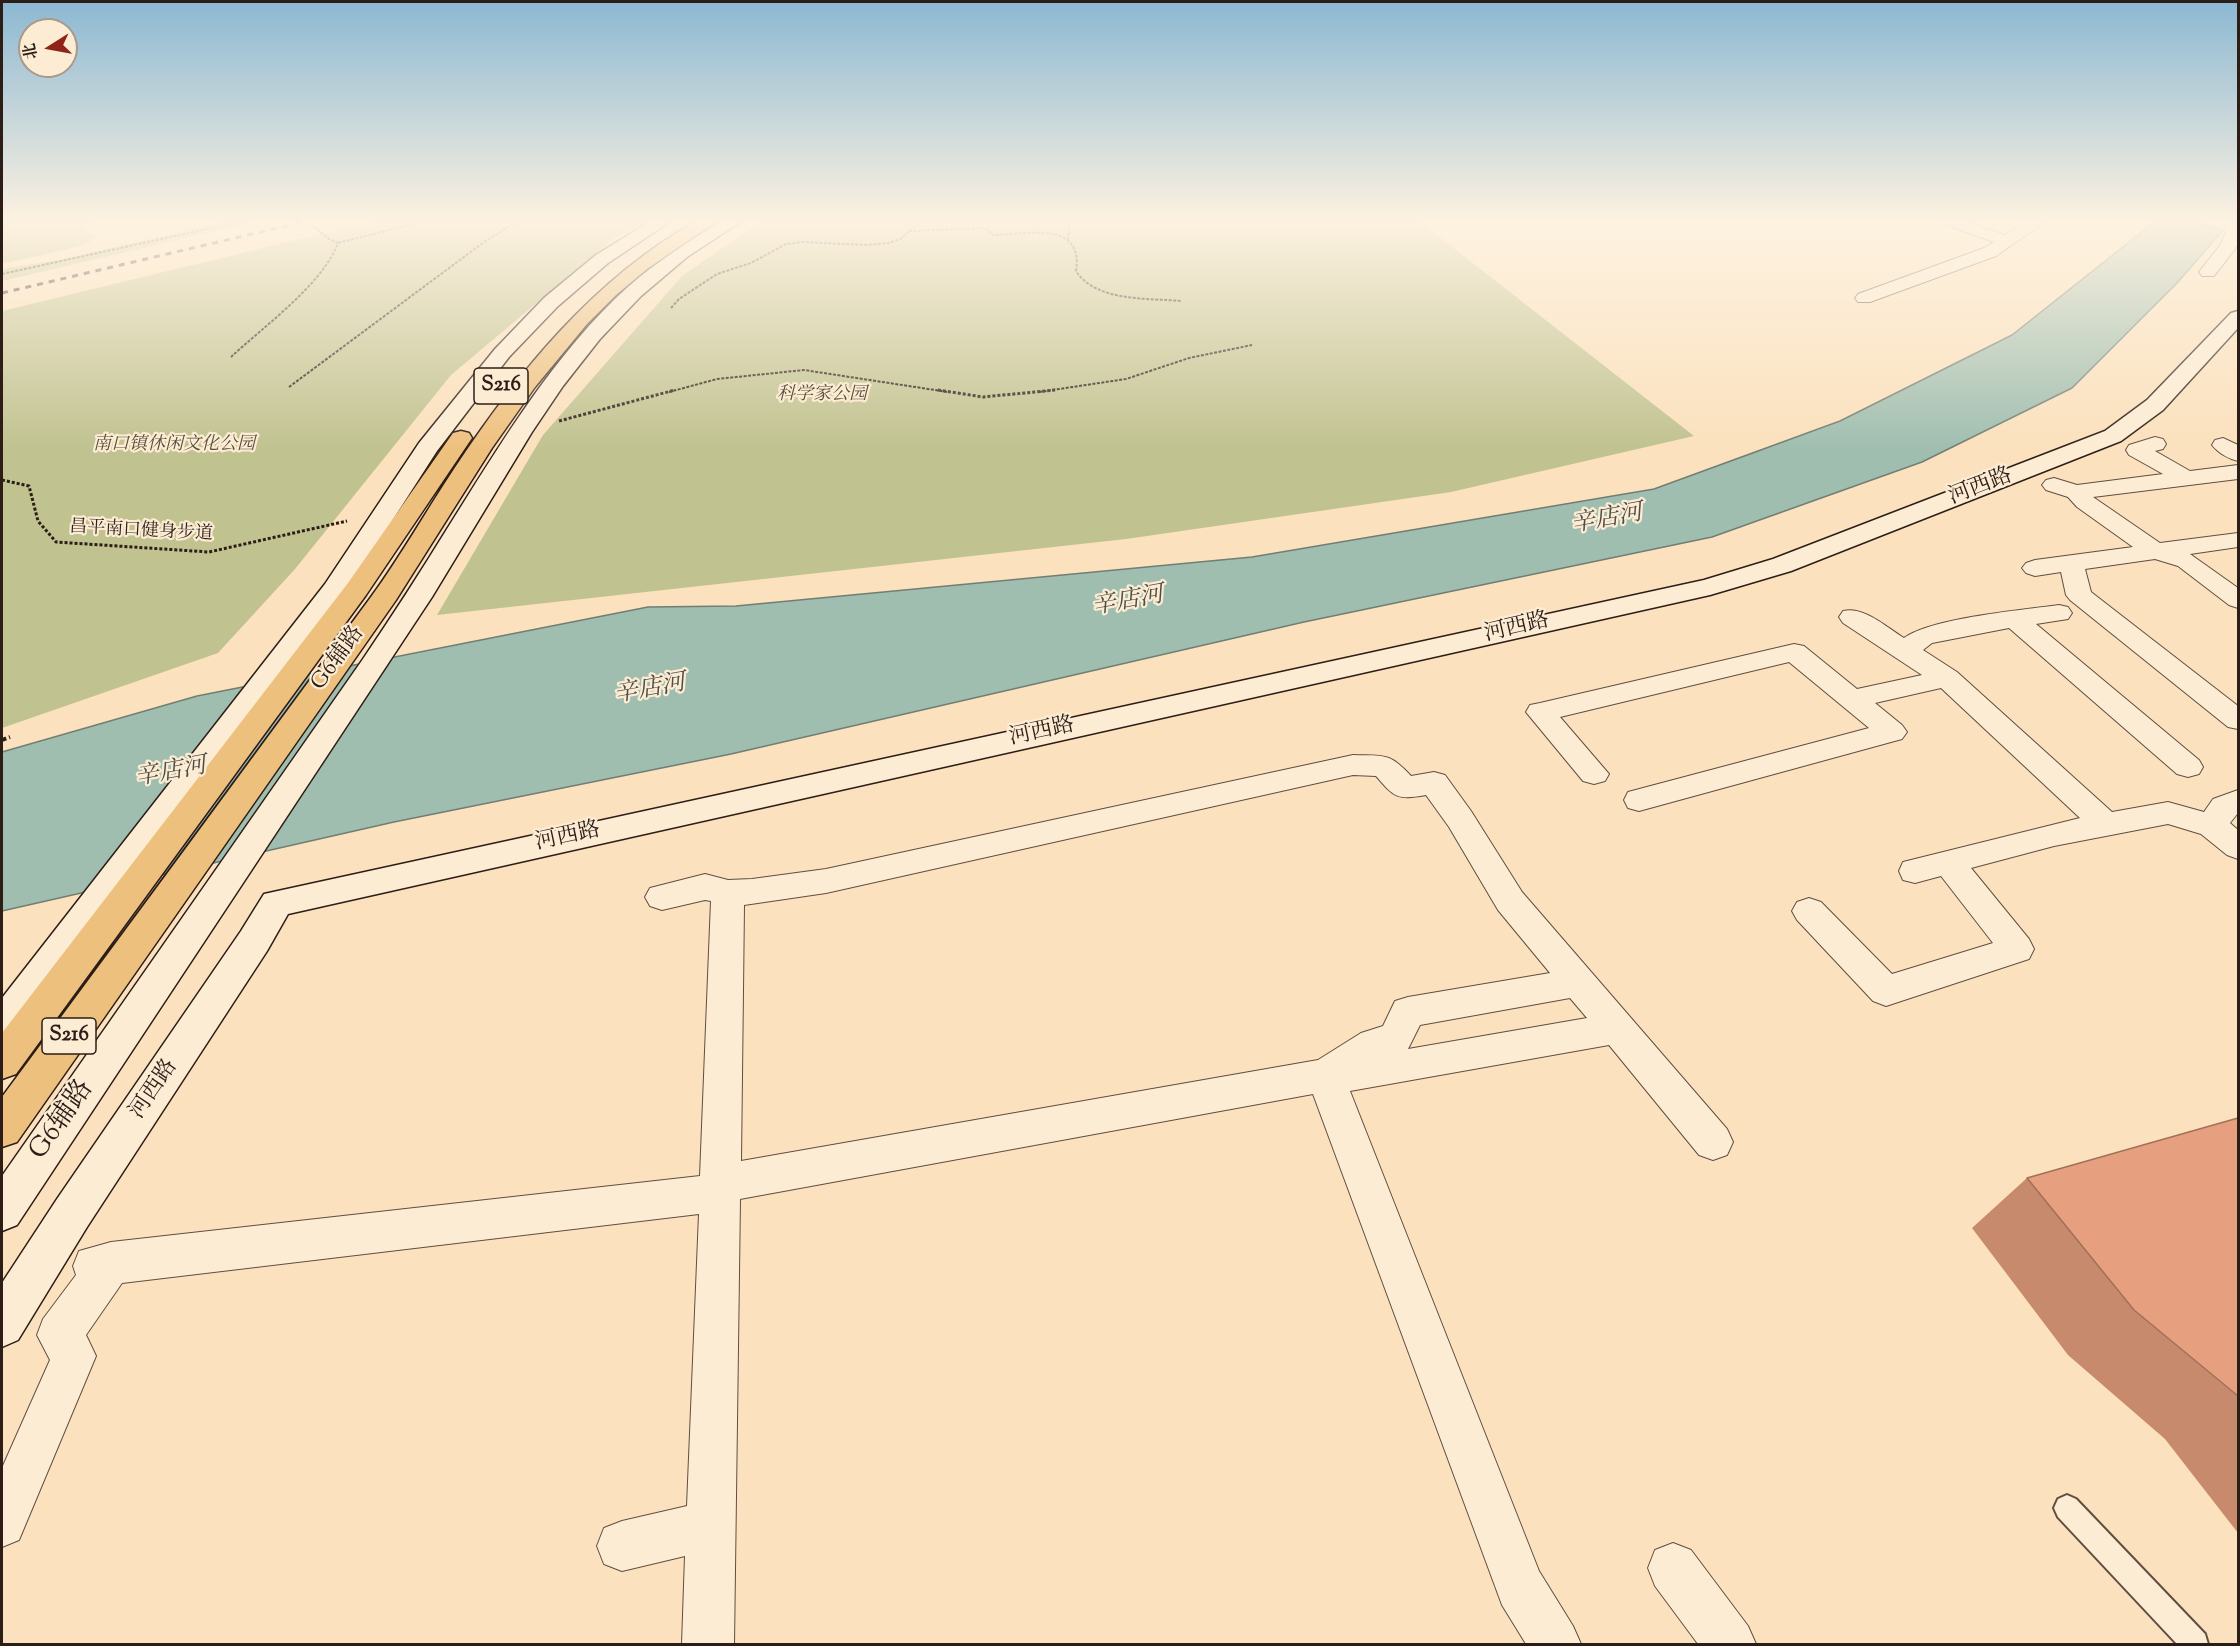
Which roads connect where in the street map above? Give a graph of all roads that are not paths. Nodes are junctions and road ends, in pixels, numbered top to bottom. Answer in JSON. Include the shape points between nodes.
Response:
{"nodes":[{"id":1,"x":555,"y":298,"type":"edge"},
{"id":2,"x":578,"y":298,"type":"edge"},
{"id":3,"x":603,"y":298,"type":"edge"},
{"id":4,"x":628,"y":298,"type":"edge"},
{"id":5,"x":2238,"y":317,"type":"edge"},
{"id":6,"x":2155,"y":444,"type":"dead end"},
{"id":7,"x":2238,"y":472,"type":"edge"},
{"id":8,"x":2186,"y":478,"type":"junction"},
{"id":9,"x":2238,"y":540,"type":"edge"},
{"id":10,"x":2153,"y":550,"type":"junction"},
{"id":11,"x":2071,"y":562,"type":"junction"},
{"id":12,"x":2035,"y":568,"type":"dead end"},
{"id":13,"x":347,"y":589,"type":"junction"},
{"id":14,"x":2238,"y":600,"type":"edge"},
{"id":15,"x":2059,"y":613,"type":"dead end"},
{"id":16,"x":1852,"y":617,"type":"dead end"},
{"id":17,"x":2014,"y":619,"type":"junction"},
{"id":18,"x":1904,"y":651,"type":"junction"},
{"id":19,"x":1947,"y":678,"type":"junction"},
{"id":20,"x":1852,"y":699,"type":"junction"},
{"id":21,"x":2238,"y":720,"type":"edge"},
{"id":22,"x":2188,"y":767,"type":"dead end"},
{"id":23,"x":1594,"y":774,"type":"dead end"},
{"id":24,"x":1639,"y":800,"type":"dead end"},
{"id":25,"x":2238,"y":801,"type":"edge"},
{"id":26,"x":2106,"y":824,"type":"junction"},
{"id":27,"x":2212,"y":826,"type":"junction"},
{"id":28,"x":2238,"y":847,"type":"edge"},
{"id":29,"x":1948,"y":862,"type":"junction"},
{"id":30,"x":1915,"y":871,"type":"dead end"},
{"id":31,"x":728,"y":893,"type":"junction"},
{"id":32,"x":662,"y":897,"type":"dead end"},
{"id":33,"x":1809,"y":911,"type":"dead end"},
{"id":34,"x":79,"y":944,"type":"junction"},
{"id":35,"x":1578,"y":982,"type":"junction"},
{"id":36,"x":2,"y":1026,"type":"edge"},
{"id":37,"x":1616,"y":1028,"type":"junction"},
{"id":38,"x":2,"y":1062,"type":"edge"},
{"id":39,"x":1325,"y":1075,"type":"junction"},
{"id":40,"x":2,"y":1130,"type":"edge"},
{"id":41,"x":1713,"y":1142,"type":"dead end"},
{"id":42,"x":719,"y":1188,"type":"junction"},
{"id":43,"x":2,"y":1211,"type":"edge"},
{"id":44,"x":2,"y":1324,"type":"edge"},
{"id":45,"x":2067,"y":1508,"type":"dead end"},
{"id":46,"x":2,"y":1523,"type":"edge"},
{"id":47,"x":711,"y":1525,"type":"junction"},
{"id":48,"x":622,"y":1546,"type":"dead end"},
{"id":49,"x":1673,"y":1568,"type":"dead end"},
{"id":50,"x":708,"y":1644,"type":"edge"},
{"id":51,"x":1555,"y":1644,"type":"edge"},
{"id":52,"x":1730,"y":1644,"type":"edge"},
{"id":53,"x":2195,"y":1644,"type":"edge"}],
"edges":[{"from":1,"to":13,"type":"street","number":"S216","via":[[502,353],[427,448],[386,512]]},
{"from":2,"to":13,"type":"main road","name":"G6辅路","number":"S216","via":[[525,353]]},
{"from":3,"to":40,"type":"main road","name":"G6辅路","number":"S216","via":[[550,354],[481,447],[389,589]]},
{"from":4,"to":43,"type":"street","name":"G6辅路","number":"S216","via":[[576,355],[521,432],[423,589]]},
{"from":5,"to":44,"type":"street","name":"河西路","via":[[2155,405],[2113,436],[1782,565],[1710,587],[276,903]]},
{"from":6,"to":8,"type":"street","via":[[2137,450]]},
{"from":7,"to":8,"type":"street"},
{"from":8,"to":10,"type":"street","via":[[2065,488]]},
{"from":9,"to":10,"type":"street"},
{"from":10,"to":11,"type":"street"},
{"from":10,"to":14,"type":"street","via":[[2187,561]]},
{"from":11,"to":12,"type":"street"},
{"from":11,"to":21,"type":"street","via":[[2079,595]]},
{"from":13,"to":34,"type":"street"},
{"from":15,"to":17,"type":"street"},
{"from":16,"to":18,"type":"street"},
{"from":17,"to":18,"type":"street","via":[[1923,637]]},
{"from":17,"to":22,"type":"street"},
{"from":18,"to":19,"type":"street"},
{"from":19,"to":20,"type":"street"},
{"from":19,"to":26,"type":"street"},
{"from":20,"to":23,"type":"street","via":[[1794,652],[1540,712]]},
{"from":20,"to":24,"type":"street","via":[[1892,732]]},
{"from":25,"to":27,"type":"street","via":[[2224,807]]},
{"from":26,"to":27,"type":"street","via":[[2168,813]]},
{"from":26,"to":29,"type":"street"},
{"from":27,"to":28,"type":"street"},
{"from":29,"to":30,"type":"street"},
{"from":29,"to":33,"type":"street","via":[[2018,949],[1886,991]]},
{"from":31,"to":32,"type":"street","via":[[705,887]]},
{"from":31,"to":35,"type":"street","via":[[826,881],[1353,765],[1384,766],[1404,788],[1434,783],[1510,901]]},
{"from":31,"to":42,"type":"street"},
{"from":34,"to":36,"type":"street","number":"S216"},
{"from":34,"to":38,"type":"main road","number":"S216"},
{"from":35,"to":37,"type":"street"},
{"from":35,"to":39,"type":"street","via":[[1408,1012],[1395,1039],[1374,1044]]},
{"from":37,"to":39,"type":"street","via":[[1362,1074]]},
{"from":37,"to":41,"type":"street"},
{"from":39,"to":42,"type":"street","via":[[747,1178]]},
{"from":39,"to":51,"type":"street","via":[[1520,1587]]},
{"from":42,"to":46,"type":"street","via":[[701,1195],[102,1264],[59,1335],[74,1356]]},
{"from":42,"to":47,"type":"street"},
{"from":45,"to":53,"type":"lane"},
{"from":47,"to":48,"type":"street"},
{"from":47,"to":50,"type":"street"},
{"from":49,"to":52,"type":"street"}]}
